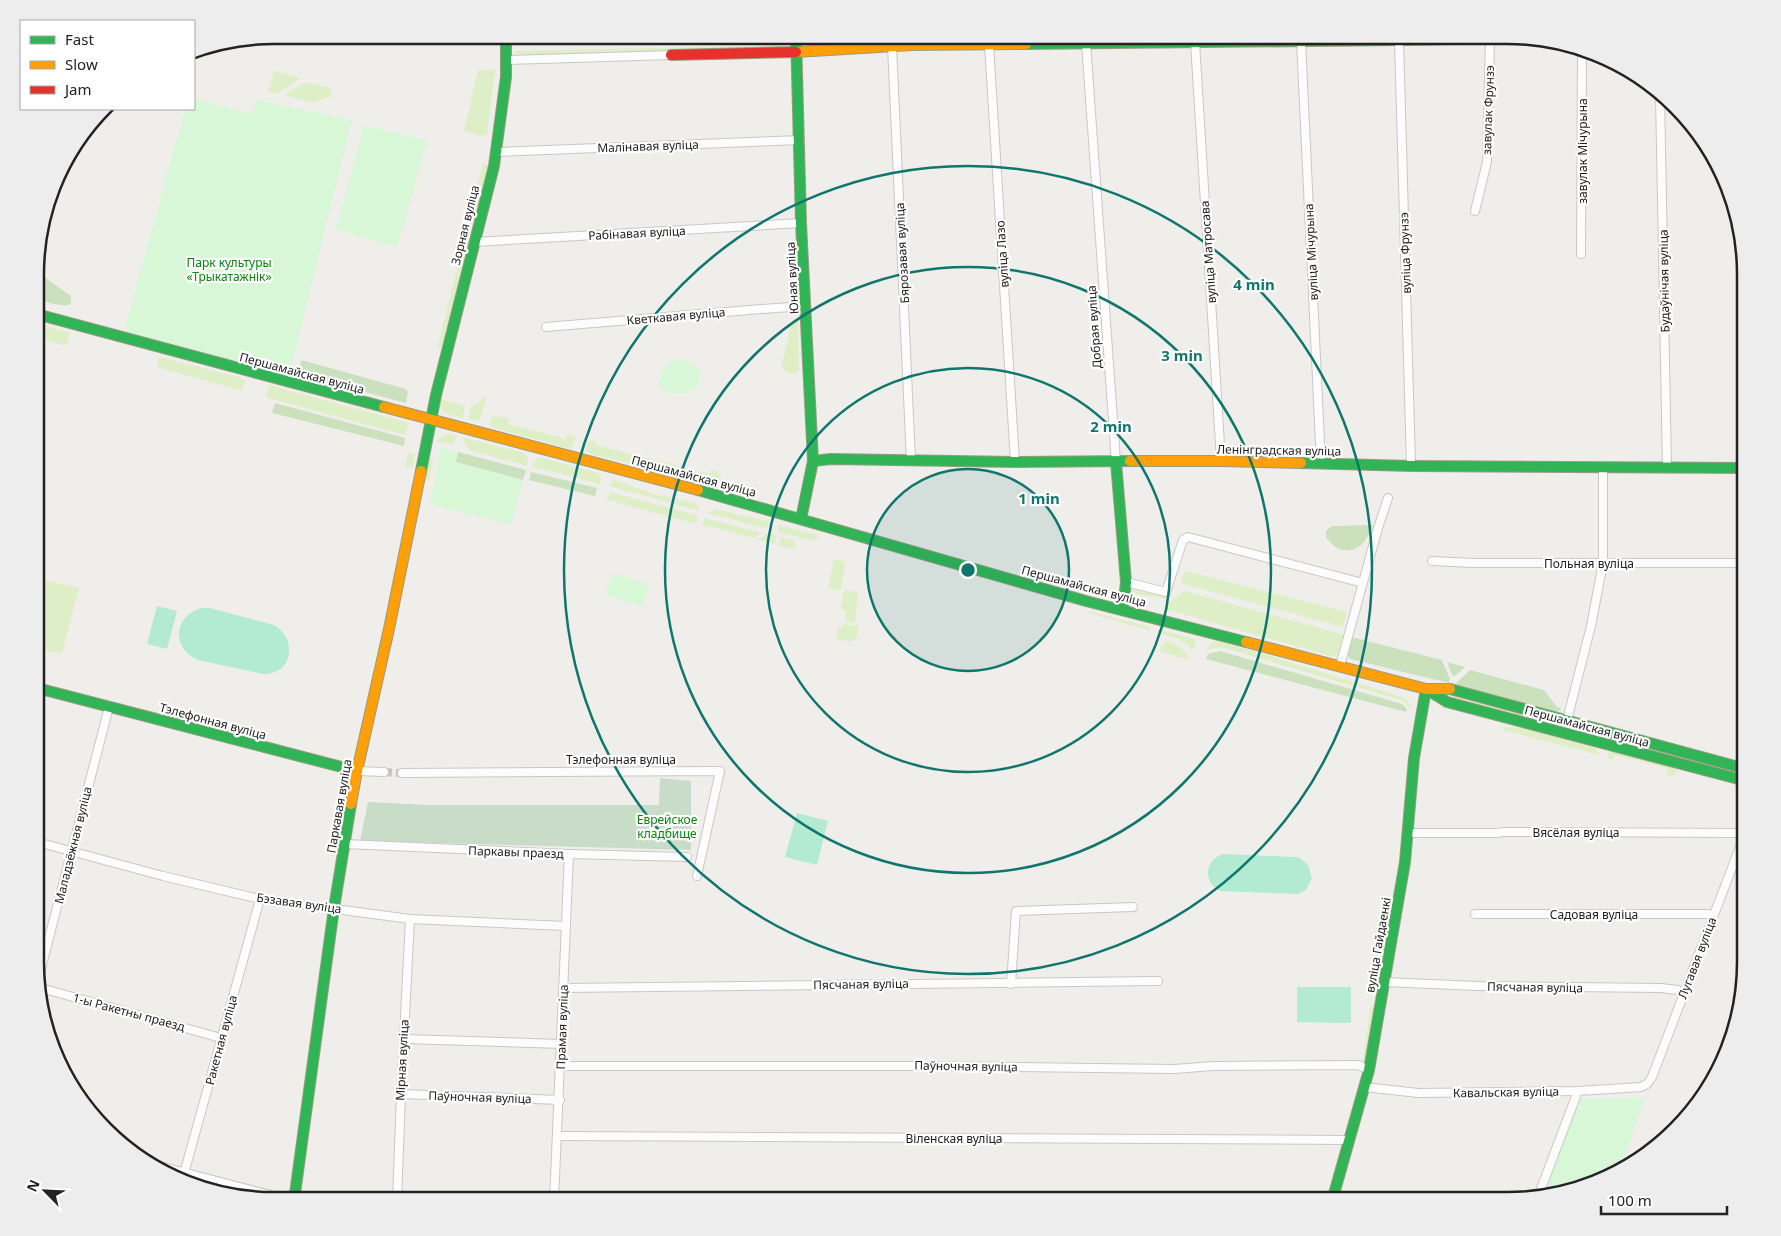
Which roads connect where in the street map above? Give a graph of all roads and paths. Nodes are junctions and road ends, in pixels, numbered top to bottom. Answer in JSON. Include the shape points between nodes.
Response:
{"nodes":[{"id":1,"x":506,"y":44,"type":"edge"},
{"id":2,"x":797,"y":44,"type":"edge"},
{"id":3,"x":1038,"y":44,"type":"edge"},
{"id":4,"x":1086,"y":44,"type":"edge"},
{"id":5,"x":1195,"y":44,"type":"edge"},
{"id":6,"x":1301,"y":44,"type":"edge"},
{"id":7,"x":1399,"y":44,"type":"edge"},
{"id":8,"x":1490,"y":44,"type":"edge"},
{"id":9,"x":989,"y":45,"type":"junction"},
{"id":10,"x":892,"y":46,"type":"junction"},
{"id":11,"x":797,"y":52,"type":"junction"},
{"id":12,"x":672,"y":55,"type":"joint"},
{"id":13,"x":1582,"y":56,"type":"edge"},
{"id":14,"x":507,"y":60,"type":"junction"},
{"id":15,"x":1660,"y":102,"type":"edge"},
{"id":16,"x":800,"y":140,"type":"junction"},
{"id":17,"x":496,"y":152,"type":"junction"},
{"id":18,"x":1474,"y":211,"type":"dead end"},
{"id":19,"x":801,"y":223,"type":"junction"},
{"id":20,"x":474,"y":242,"type":"junction"},
{"id":21,"x":1581,"y":254,"type":"dead end"},
{"id":22,"x":806,"y":306,"type":"junction"},
{"id":23,"x":44,"y":316,"type":"edge"},
{"id":24,"x":546,"y":327,"type":"dead end"},
{"id":25,"x":430,"y":419,"type":"junction"},
{"id":26,"x":813,"y":461,"type":"junction"},
{"id":27,"x":911,"y":461,"type":"junction"},
{"id":28,"x":1015,"y":462,"type":"junction"},
{"id":29,"x":1116,"y":462,"type":"junction"},
{"id":30,"x":1221,"y":462,"type":"junction"},
{"id":31,"x":1321,"y":464,"type":"junction"},
{"id":32,"x":1412,"y":466,"type":"junction"},
{"id":33,"x":1603,"y":466,"type":"junction"},
{"id":34,"x":1667,"y":468,"type":"junction"},
{"id":35,"x":1737,"y":468,"type":"edge"},
{"id":36,"x":1388,"y":498,"type":"dead end"},
{"id":37,"x":801,"y":519,"type":"junction"},
{"id":38,"x":1432,"y":561,"type":"dead end"},
{"id":39,"x":1737,"y":562,"type":"edge"},
{"id":40,"x":1603,"y":563,"type":"junction"},
{"id":41,"x":1126,"y":582,"type":"junction"},
{"id":42,"x":1363,"y":583,"type":"junction"},
{"id":43,"x":1123,"y":610,"type":"junction"},
{"id":44,"x":1340,"y":666,"type":"junction"},
{"id":45,"x":1426,"y":689,"type":"junction"},
{"id":46,"x":44,"y":690,"type":"edge"},
{"id":47,"x":109,"y":707,"type":"junction"},
{"id":48,"x":1567,"y":720,"type":"junction"},
{"id":49,"x":1737,"y":767,"type":"edge"},
{"id":50,"x":357,"y":771,"type":"junction"},
{"id":51,"x":384,"y":772,"type":"tunnel mouth"},
{"id":52,"x":402,"y":773,"type":"tunnel mouth"},
{"id":53,"x":1737,"y":779,"type":"edge"},
{"id":54,"x":1737,"y":832,"type":"edge"},
{"id":55,"x":1408,"y":833,"type":"junction"},
{"id":56,"x":44,"y":844,"type":"edge"},
{"id":57,"x":345,"y":844,"type":"junction"},
{"id":58,"x":71,"y":851,"type":"junction"},
{"id":59,"x":1737,"y":853,"type":"edge"},
{"id":60,"x":569,"y":854,"type":"junction"},
{"id":61,"x":687,"y":856,"type":"dead end"},
{"id":62,"x":697,"y":876,"type":"dead end"},
{"id":63,"x":260,"y":899,"type":"junction"},
{"id":64,"x":1133,"y":907,"type":"dead end"},
{"id":65,"x":334,"y":908,"type":"junction"},
{"id":66,"x":1475,"y":914,"type":"dead end"},
{"id":67,"x":1713,"y":916,"type":"junction"},
{"id":68,"x":410,"y":919,"type":"junction"},
{"id":69,"x":566,"y":926,"type":"junction"},
{"id":70,"x":44,"y":958,"type":"edge"},
{"id":71,"x":1158,"y":982,"type":"dead end"},
{"id":72,"x":1384,"y":982,"type":"junction"},
{"id":73,"x":1011,"y":984,"type":"junction"},
{"id":74,"x":45,"y":988,"type":"edge"},
{"id":75,"x":564,"y":988,"type":"junction"},
{"id":76,"x":1684,"y":995,"type":"junction"},
{"id":77,"x":221,"y":1038,"type":"junction"},
{"id":78,"x":404,"y":1039,"type":"junction"},
{"id":79,"x":562,"y":1044,"type":"junction"},
{"id":80,"x":561,"y":1066,"type":"junction"},
{"id":81,"x":1369,"y":1070,"type":"junction"},
{"id":82,"x":1647,"y":1084,"type":"joint"},
{"id":83,"x":1364,"y":1087,"type":"junction"},
{"id":84,"x":1578,"y":1092,"type":"junction"},
{"id":85,"x":400,"y":1094,"type":"junction"},
{"id":86,"x":560,"y":1100,"type":"junction"},
{"id":87,"x":558,"y":1136,"type":"junction"},
{"id":88,"x":1350,"y":1140,"type":"junction"},
{"id":89,"x":185,"y":1174,"type":"edge"},
{"id":90,"x":205,"y":1181,"type":"edge"},
{"id":91,"x":1541,"y":1190,"type":"edge"},
{"id":92,"x":252,"y":1191,"type":"edge"},
{"id":93,"x":295,"y":1192,"type":"edge"},
{"id":94,"x":397,"y":1192,"type":"edge"},
{"id":95,"x":555,"y":1192,"type":"edge"},
{"id":96,"x":1335,"y":1192,"type":"edge"}],
"edges":[{"from":1,"to":14,"type":"street","name":"Зорная вуліца"},
{"from":2,"to":11,"type":"street","name":"Юная вуліца"},
{"from":3,"to":9,"type":"street"},
{"from":4,"to":29,"type":"street","name":"Добрая вуліца"},
{"from":5,"to":30,"type":"street","name":"вуліца Матросава"},
{"from":6,"to":31,"type":"street","name":"вуліца Мічурына"},
{"from":7,"to":32,"type":"street","name":"вуліца Фрунзэ"},
{"from":8,"to":18,"type":"street","name":"завулак Фрунзэ","via":[[1487,162]]},
{"from":9,"to":10,"type":"street"},
{"from":9,"to":28,"type":"street","name":"вуліца Лазо"},
{"from":10,"to":11,"type":"street"},
{"from":10,"to":27,"type":"street","name":"Бярозавая вуліца"},
{"from":11,"to":12,"type":"street"},
{"from":11,"to":16,"type":"street","name":"Юная вуліца"},
{"from":12,"to":14,"type":"street"},
{"from":13,"to":21,"type":"street","name":"завулак Мічурына"},
{"from":14,"to":17,"type":"street","name":"Зорная вуліца"},
{"from":15,"to":34,"type":"street","name":"Будаўнічая вуліца"},
{"from":16,"to":17,"type":"street","name":"Малінавая вуліца"},
{"from":16,"to":19,"type":"street","name":"Юная вуліца"},
{"from":17,"to":20,"type":"street","name":"Зорная вуліца"},
{"from":19,"to":20,"type":"street","name":"Рабінавая вуліца"},
{"from":19,"to":22,"type":"street","name":"Юная вуліца"},
{"from":20,"to":25,"type":"street","name":"Зорная вуліца"},
{"from":22,"to":24,"type":"street","name":"Кветкавая вуліца"},
{"from":22,"to":26,"type":"street","name":"Юная вуліца"},
{"from":23,"to":25,"type":"street","name":"Першамайская вуліца"},
{"from":25,"to":37,"type":"street","name":"Першамайская вуліца"},
{"from":25,"to":50,"type":"street","name":"Паркавая вуліца"},
{"from":26,"to":27,"type":"street","name":"Ленінградская вуліца"},
{"from":26,"to":37,"type":"street","name":"Юная вуліца"},
{"from":27,"to":28,"type":"street","name":"Ленінградская вуліца"},
{"from":28,"to":29,"type":"street","name":"Ленінградская вуліца"},
{"from":29,"to":30,"type":"street","name":"Ленінградская вуліца"},
{"from":29,"to":41,"type":"street","name":"Добрая вуліца"},
{"from":30,"to":31,"type":"street","name":"Ленінградская вуліца"},
{"from":31,"to":32,"type":"street","name":"Ленінградская вуліца"},
{"from":32,"to":33,"type":"street","name":"Ленінградская вуліца"},
{"from":33,"to":34,"type":"street","name":"Ленінградская вуліца"},
{"from":33,"to":40,"type":"street"},
{"from":34,"to":35,"type":"street","name":"Ленінградская вуліца"},
{"from":36,"to":42,"type":"street"},
{"from":37,"to":43,"type":"street","name":"Першамайская вуліца"},
{"from":38,"to":40,"type":"street","name":"Польная вуліца"},
{"from":39,"to":40,"type":"street","name":"Польная вуліца"},
{"from":40,"to":48,"type":"street"},
{"from":41,"to":42,"type":"street","name":"Першамайская вуліца","via":[[1166,592],[1183,540],[1188,537]]},
{"from":41,"to":43,"type":"street","name":"Добрая вуліца"},
{"from":42,"to":44,"type":"street"},
{"from":43,"to":44,"type":"street","name":"Першамайская вуліца"},
{"from":44,"to":45,"type":"street","name":"Першамайская вуліца"},
{"from":45,"to":48,"type":"street","name":"Першамайская вуліца","via":[[1450,689]]},
{"from":45,"to":53,"type":"street","name":"Першамайская вуліца","via":[[1447,702]]},
{"from":45,"to":55,"type":"street","name":"вуліца Гайдаенкі","via":[[1414,758]]},
{"from":46,"to":47,"type":"street","name":"Тэлефонная вуліца"},
{"from":47,"to":50,"type":"street","name":"Тэлефонная вуліца"},
{"from":47,"to":58,"type":"street","name":"Маладзёжная вуліца"},
{"from":48,"to":49,"type":"street","name":"Першамайская вуліца"},
{"from":50,"to":51,"type":"street","name":"Тэлефонная вуліца"},
{"from":50,"to":57,"type":"street","name":"Паркавая вуліца"},
{"from":52,"to":62,"type":"street","name":"Тэлефонная вуліца","via":[[720,771]]},
{"from":54,"to":55,"type":"street","name":"Вясёлая вуліца"},
{"from":55,"to":72,"type":"street","name":"вуліца Гайдаенкі"},
{"from":56,"to":58,"type":"street","name":"Бэзавая вуліца"},
{"from":57,"to":60,"type":"street","name":"Паркавы праезд"},
{"from":57,"to":65,"type":"street","name":"Паркавая вуліца"},
{"from":58,"to":63,"type":"street","name":"Бэзавая вуліца"},
{"from":58,"to":70,"type":"street","name":"Маладзёжная вуліца"},
{"from":59,"to":67,"type":"street","name":"Лугавая вуліца"},
{"from":60,"to":61,"type":"street","name":"Паркавы праезд"},
{"from":60,"to":69,"type":"street","name":"Прамая вуліца"},
{"from":63,"to":65,"type":"street","name":"Бэзавая вуліца"},
{"from":63,"to":77,"type":"street","name":"Ракетная вуліца"},
{"from":64,"to":73,"type":"street","via":[[1016,911]]},
{"from":65,"to":68,"type":"street","name":"Бэзавая вуліца"},
{"from":65,"to":93,"type":"street","name":"Паркавая вуліца"},
{"from":66,"to":67,"type":"street","name":"Садовая вуліца"},
{"from":67,"to":76,"type":"street","name":"Лугавая вуліца"},
{"from":68,"to":69,"type":"street","name":"Бэзавая вуліца"},
{"from":68,"to":78,"type":"street","name":"Мірная вуліца"},
{"from":69,"to":75,"type":"street","name":"Прамая вуліца"},
{"from":71,"to":73,"type":"street","name":"Пясчаная вуліца"},
{"from":72,"to":76,"type":"street","name":"Пясчаная вуліца","via":[[1662,988],[1678,990]]},
{"from":72,"to":81,"type":"street","name":"вуліца Гайдаенкі"},
{"from":73,"to":75,"type":"street","name":"Пясчаная вуліца"},
{"from":74,"to":77,"type":"street","name":"1-ы Ракетны праезд"},
{"from":75,"to":79,"type":"street","name":"Прамая вуліца"},
{"from":76,"to":82,"type":"street","name":"Лугавая вуліца"},
{"from":77,"to":89,"type":"street","name":"Ракетная вуліца"},
{"from":78,"to":79,"type":"street"},
{"from":78,"to":85,"type":"street","name":"Мірная вуліца"},
{"from":79,"to":80,"type":"street","name":"Прамая вуліца"},
{"from":80,"to":81,"type":"street","name":"Паўночная вуліца","via":[[1174,1069],[1358,1065]]},
{"from":80,"to":86,"type":"street","name":"Прамая вуліца"},
{"from":81,"to":83,"type":"street","name":"вуліца Гайдаенкі"},
{"from":82,"to":84,"type":"street","name":"Кавальская вуліца"},
{"from":83,"to":84,"type":"street","name":"Кавальская вуліца","via":[[1418,1093]]},
{"from":83,"to":88,"type":"street","name":"вуліца Гайдаенкі"},
{"from":84,"to":91,"type":"street"},
{"from":85,"to":86,"type":"street","name":"Паўночная вуліца"},
{"from":85,"to":94,"type":"street","name":"Мірная вуліца"},
{"from":86,"to":87,"type":"street","name":"Прамая вуліца"},
{"from":87,"to":88,"type":"street","name":"Віленская вуліца"},
{"from":87,"to":95,"type":"street","name":"Прамая вуліца"},
{"from":88,"to":96,"type":"street","name":"вуліца Гайдаенкі"},
{"from":90,"to":92,"type":"street"}]}
